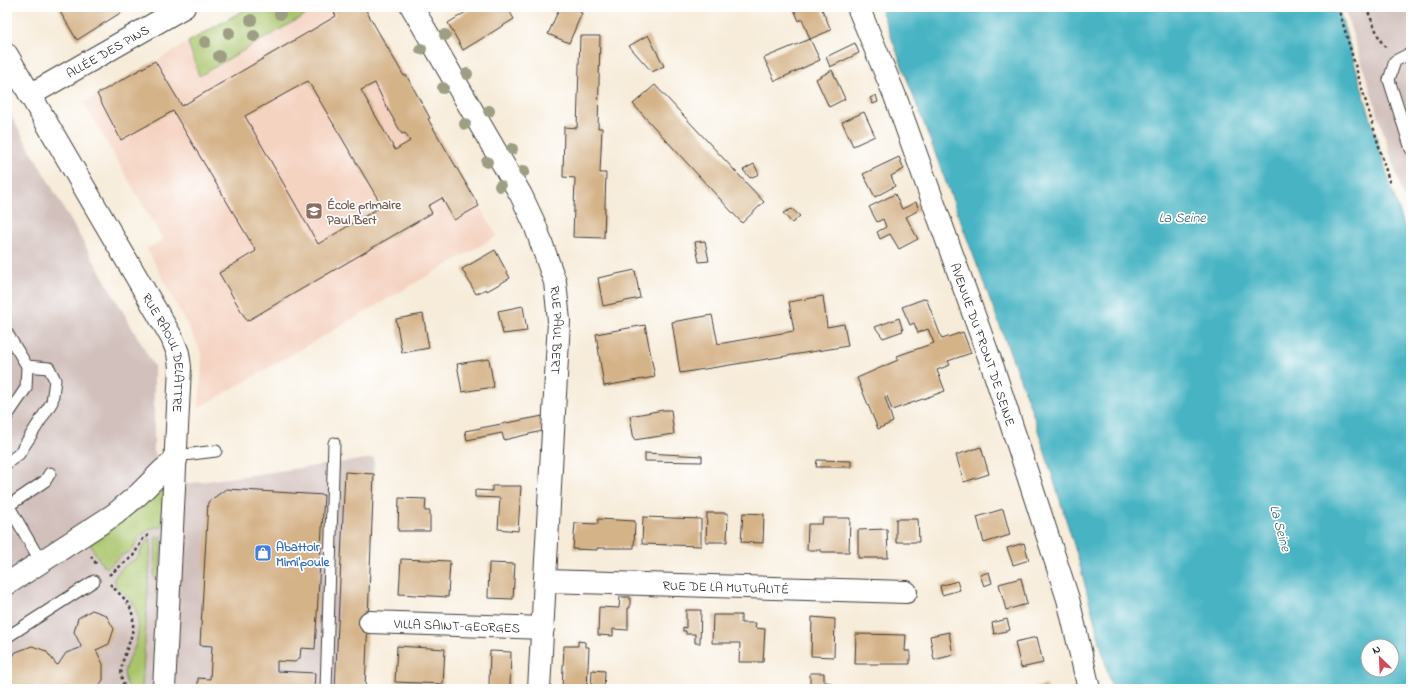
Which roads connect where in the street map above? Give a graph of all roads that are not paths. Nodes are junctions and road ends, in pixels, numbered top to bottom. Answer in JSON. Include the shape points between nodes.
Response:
{"nodes":[{"id":1,"x":184,"y":7,"type":"edge"},
{"id":2,"x":858,"y":7,"type":"edge"},
{"id":3,"x":414,"y":8,"type":"edge"},
{"id":4,"x":1411,"y":53,"type":"edge"},
{"id":5,"x":7,"y":55,"type":"edge"},
{"id":6,"x":30,"y":95,"type":"junction"},
{"id":7,"x":1411,"y":149,"type":"edge"},
{"id":8,"x":7,"y":333,"type":"edge"},
{"id":9,"x":27,"y":366,"type":"junction"},
{"id":10,"x":7,"y":416,"type":"edge"},
{"id":11,"x":334,"y":443,"type":"dead end"},
{"id":12,"x":216,"y":451,"type":"dead end"},
{"id":13,"x":176,"y":458,"type":"junction"},
{"id":14,"x":7,"y":463,"type":"edge"},
{"id":15,"x":50,"y":473,"type":"dead end"},
{"id":16,"x":8,"y":505,"type":"edge"},
{"id":17,"x":41,"y":562,"type":"junction"},
{"id":18,"x":546,"y":580,"type":"junction"},
{"id":19,"x":94,"y":581,"type":"dead end"},
{"id":20,"x":7,"y":584,"type":"edge"},
{"id":21,"x":906,"y":592,"type":"dead end"},
{"id":22,"x":370,"y":622,"type":"dead end"},
{"id":23,"x":543,"y":628,"type":"junction"},
{"id":24,"x":7,"y":637,"type":"edge"},
{"id":25,"x":164,"y":689,"type":"edge"},
{"id":26,"x":326,"y":689,"type":"edge"},
{"id":27,"x":539,"y":689,"type":"edge"},
{"id":28,"x":1089,"y":689,"type":"edge"}],
"edges":[{"from":1,"to":6,"type":"street","name":"ALLÉE DES PINS"},
{"from":2,"to":28,"type":"street","name":"AVENUE DU FRONT DE SEINE","via":[[895,96],[993,368],[1068,599]]},
{"from":3,"to":18,"type":"street","name":"RUE PAUL BERT","via":[[521,195],[535,225],[555,282],[559,321]]},
{"from":4,"to":7,"type":"lane","via":[[1394,61],[1389,80]]},
{"from":5,"to":6,"type":"street","name":"RUE RAOUL DELATTRE"},
{"from":6,"to":13,"type":"street","name":"RUE RAOUL DELATTRE","via":[[172,338],[180,367]]},
{"from":8,"to":9,"type":"lane"},
{"from":9,"to":10,"type":"lane","via":[[26,388]]},
{"from":9,"to":14,"type":"lane","via":[[49,368],[55,380],[52,402],[20,454]]},
{"from":11,"to":26,"type":"lane"},
{"from":12,"to":13,"type":"lane"},
{"from":13,"to":17,"type":"street","via":[[115,514]]},
{"from":13,"to":25,"type":"street","name":"RUE RAOUL DELATTRE"},
{"from":15,"to":16,"type":"lane","via":[[45,481]]},
{"from":16,"to":17,"type":"lane"},
{"from":17,"to":20,"type":"street"},
{"from":18,"to":21,"type":"street","name":"RUE DE LA MUTUALITÉ"},
{"from":18,"to":23,"type":"street","name":"RUE PAUL BERT"},
{"from":19,"to":24,"type":"lane"},
{"from":22,"to":23,"type":"street","name":"VILLA SAINT-GEORGES"},
{"from":23,"to":27,"type":"street","name":"RUE PAUL BERT"}]}
